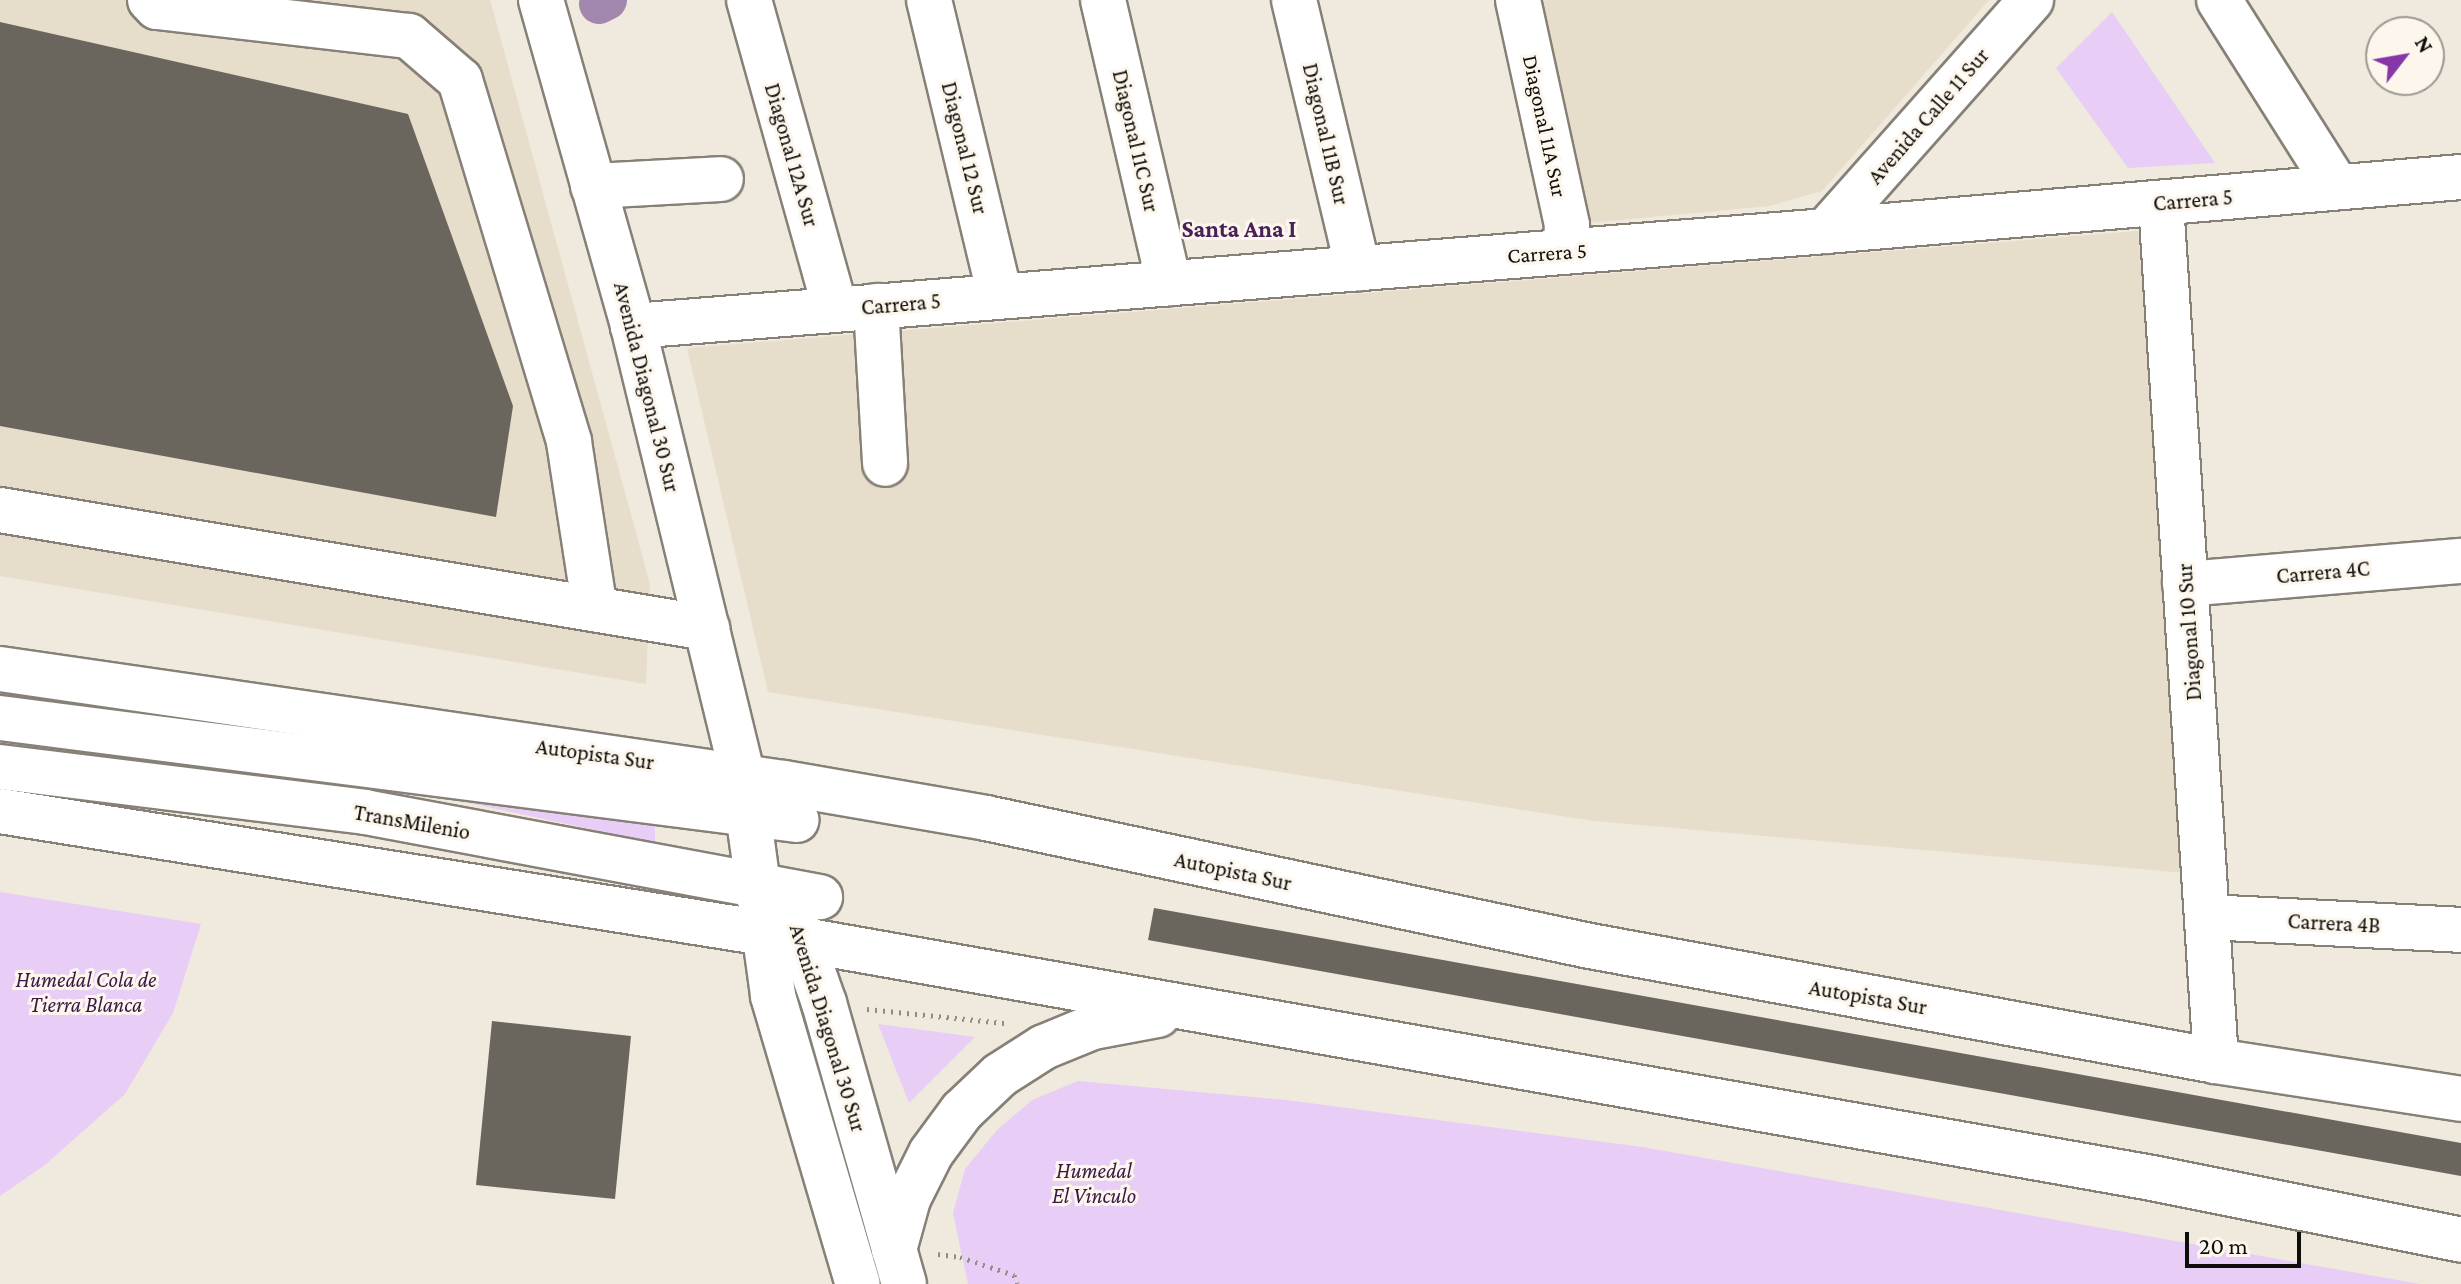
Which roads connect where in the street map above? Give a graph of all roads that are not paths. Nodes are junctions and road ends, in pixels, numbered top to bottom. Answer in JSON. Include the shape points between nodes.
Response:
{"nodes":[{"id":1,"x":150,"y":0,"type":"edge"},
{"id":2,"x":541,"y":0,"type":"edge"},
{"id":3,"x":749,"y":0,"type":"edge"},
{"id":4,"x":929,"y":0,"type":"edge"},
{"id":5,"x":1103,"y":0,"type":"edge"},
{"id":6,"x":1294,"y":0,"type":"edge"},
{"id":7,"x":1518,"y":0,"type":"edge"},
{"id":8,"x":2031,"y":0,"type":"edge"},
{"id":9,"x":2219,"y":0,"type":"edge"},
{"id":10,"x":2461,"y":177,"type":"edge"},
{"id":11,"x":721,"y":179,"type":"dead end"},
{"id":12,"x":593,"y":186,"type":"junction"},
{"id":13,"x":2337,"y":187,"type":"junction"},
{"id":14,"x":2161,"y":203,"type":"junction"},
{"id":15,"x":1826,"y":231,"type":"junction"},
{"id":16,"x":1565,"y":252,"type":"junction"},
{"id":17,"x":1358,"y":268,"type":"junction"},
{"id":18,"x":1169,"y":283,"type":"junction"},
{"id":19,"x":1000,"y":296,"type":"junction"},
{"id":20,"x":856,"y":308,"type":"junction"},
{"id":21,"x":633,"y":326,"type":"junction"},
{"id":22,"x":885,"y":464,"type":"dead end"},
{"id":23,"x":0,"y":510,"type":"edge"},
{"id":24,"x":2461,"y":561,"type":"edge"},
{"id":25,"x":2185,"y":584,"type":"junction"},
{"id":26,"x":595,"y":609,"type":"junction"},
{"id":27,"x":707,"y":628,"type":"junction"},
{"id":28,"x":0,"y":669,"type":"edge"},
{"id":29,"x":0,"y":718,"type":"edge"},
{"id":30,"x":0,"y":767,"type":"edge"},
{"id":31,"x":761,"y":806,"type":"junction"},
{"id":32,"x":0,"y":811,"type":"edge"},
{"id":33,"x":787,"y":890,"type":"junction"},
{"id":34,"x":2207,"y":917,"type":"junction"},
{"id":35,"x":2461,"y":930,"type":"edge"},
{"id":36,"x":783,"y":937,"type":"junction"},
{"id":37,"x":1188,"y":1010,"type":"junction"},
{"id":38,"x":2216,"y":1061,"type":"junction"},
{"id":39,"x":2461,"y":1099,"type":"edge"},
{"id":40,"x":2461,"y":1240,"type":"edge"},
{"id":41,"x":899,"y":1267,"type":"edge"},
{"id":42,"x":858,"y":1284,"type":"edge"}],
"edges":[{"from":1,"to":26,"type":"main road","via":[[157,7],[409,36],[460,80],[569,442]]},
{"from":2,"to":12,"type":"main road","name":"Avenida Diagonal 30 Sur"},
{"from":3,"to":20,"type":"main road","name":"Diagonal 12A Sur"},
{"from":4,"to":19,"type":"main road","name":"Diagonal 12 Sur"},
{"from":5,"to":18,"type":"main road","name":"Diagonal 11C Sur"},
{"from":6,"to":17,"type":"main road","name":"Diagonal 11B Sur"},
{"from":7,"to":16,"type":"main road","name":"Diagonal 11A Sur","via":[[1567,225]]},
{"from":8,"to":15,"type":"main road","name":"Avenida Calle 11 Sur"},
{"from":9,"to":13,"type":"main road"},
{"from":10,"to":13,"type":"main road","name":"Carrera 5"},
{"from":11,"to":12,"type":"main road"},
{"from":12,"to":21,"type":"main road","name":"Avenida Diagonal 30 Sur"},
{"from":13,"to":14,"type":"main road","name":"Carrera 5"},
{"from":14,"to":15,"type":"main road","name":"Carrera 5"},
{"from":14,"to":25,"type":"main road","name":"Diagonal 10 Sur"},
{"from":15,"to":16,"type":"main road","name":"Carrera 5"},
{"from":16,"to":17,"type":"main road","name":"Carrera 5"},
{"from":17,"to":18,"type":"main road","name":"Carrera 5"},
{"from":18,"to":19,"type":"main road","name":"Carrera 5"},
{"from":19,"to":20,"type":"main road","name":"Carrera 5"},
{"from":20,"to":21,"type":"main road","name":"Carrera 5"},
{"from":20,"to":22,"type":"main road","name":"Diagonal 12A Sur"},
{"from":21,"to":27,"type":"main road","name":"Avenida Diagonal 30 Sur"},
{"from":23,"to":26,"type":"main road"},
{"from":24,"to":25,"type":"main road","name":"Carrera 4C"},
{"from":25,"to":34,"type":"main road","name":"Diagonal 10 Sur"},
{"from":26,"to":27,"type":"main road"},
{"from":27,"to":31,"type":"main road","name":"Avenida Diagonal 30 Sur"},
{"from":28,"to":31,"type":"main road","name":"Autopista Sur"},
{"from":29,"to":31,"type":"main road"},
{"from":30,"to":33,"type":"main road","name":"TransMilenio","via":[[365,812]]},
{"from":31,"to":33,"type":"main road","name":"Avenida Diagonal 30 Sur"},
{"from":31,"to":38,"type":"main road","name":"Autopista Sur","via":[[986,818],[1590,946]]},
{"from":32,"to":36,"type":"main road"},
{"from":33,"to":36,"type":"main road","name":"Avenida Diagonal 30 Sur"},
{"from":34,"to":35,"type":"main road","name":"Carrera 4B"},
{"from":34,"to":38,"type":"main road","name":"Diagonal 10 Sur"},
{"from":36,"to":37,"type":"main road"},
{"from":36,"to":41,"type":"main road","name":"Avenida Diagonal 30 Sur","via":[[824,1003]]},
{"from":36,"to":42,"type":"main road","name":"Avenida Diagonal 30 Sur","via":[[773,996]]},
{"from":37,"to":40,"type":"main road","via":[[2152,1178]]},
{"from":37,"to":41,"type":"main road","via":[[1093,1027],[1044,1047],[1000,1075],[962,1111],[931,1153],[908,1199]]},
{"from":38,"to":39,"type":"main road","name":"Autopista Sur"}]}
